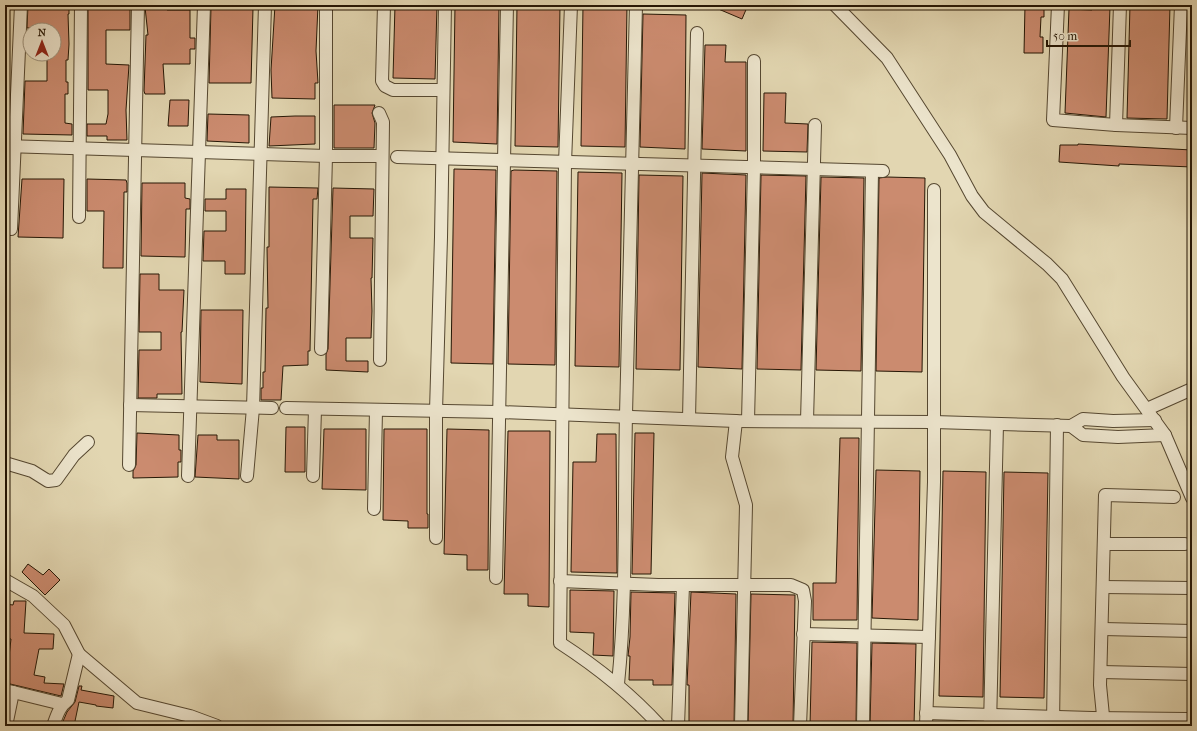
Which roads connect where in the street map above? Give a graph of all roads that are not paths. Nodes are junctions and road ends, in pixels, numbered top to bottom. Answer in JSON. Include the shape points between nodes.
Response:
{"nodes":[{"id":1,"x":21,"y":5,"type":"edge"},
{"id":2,"x":81,"y":5,"type":"edge"},
{"id":3,"x":138,"y":5,"type":"edge"},
{"id":4,"x":204,"y":5,"type":"edge"},
{"id":5,"x":265,"y":5,"type":"edge"},
{"id":6,"x":326,"y":5,"type":"edge"},
{"id":7,"x":384,"y":5,"type":"edge"},
{"id":8,"x":444,"y":5,"type":"edge"},
{"id":9,"x":507,"y":5,"type":"edge"},
{"id":10,"x":571,"y":5,"type":"edge"},
{"id":11,"x":636,"y":5,"type":"edge"},
{"id":12,"x":835,"y":5,"type":"edge"},
{"id":13,"x":1058,"y":5,"type":"edge"},
{"id":14,"x":1120,"y":5,"type":"edge"},
{"id":15,"x":1180,"y":5,"type":"edge"},
{"id":16,"x":697,"y":33,"type":"dead end"},
{"id":17,"x":754,"y":61,"type":"dead end"},
{"id":18,"x":442,"y":90,"type":"junction"},
{"id":19,"x":379,"y":113,"type":"dead end"},
{"id":20,"x":814,"y":125,"type":"dead end"},
{"id":21,"x":1116,"y":125,"type":"junction"},
{"id":22,"x":1176,"y":128,"type":"junction"},
{"id":23,"x":1192,"y":128,"type":"edge"},
{"id":24,"x":10,"y":146,"type":"edge"},
{"id":25,"x":79,"y":148,"type":"junction"},
{"id":26,"x":135,"y":150,"type":"junction"},
{"id":27,"x":199,"y":152,"type":"junction"},
{"id":28,"x":260,"y":154,"type":"junction"},
{"id":29,"x":326,"y":156,"type":"junction"},
{"id":30,"x":382,"y":156,"type":"junction"},
{"id":31,"x":397,"y":157,"type":"dead end"},
{"id":32,"x":442,"y":159,"type":"junction"},
{"id":33,"x":504,"y":161,"type":"junction"},
{"id":34,"x":565,"y":163,"type":"junction"},
{"id":35,"x":632,"y":165,"type":"junction"},
{"id":36,"x":694,"y":166,"type":"junction"},
{"id":37,"x":754,"y":168,"type":"junction"},
{"id":38,"x":813,"y":170,"type":"junction"},
{"id":39,"x":934,"y":190,"type":"dead end"},
{"id":40,"x":79,"y":216,"type":"dead end"},
{"id":41,"x":11,"y":229,"type":"dead end"},
{"id":42,"x":321,"y":349,"type":"dead end"},
{"id":43,"x":380,"y":360,"type":"dead end"},
{"id":44,"x":1192,"y":389,"type":"edge"},
{"id":45,"x":130,"y":405,"type":"junction"},
{"id":46,"x":191,"y":406,"type":"junction"},
{"id":47,"x":253,"y":408,"type":"junction"},
{"id":48,"x":272,"y":408,"type":"dead end"},
{"id":49,"x":286,"y":408,"type":"dead end"},
{"id":50,"x":315,"y":409,"type":"junction"},
{"id":51,"x":1147,"y":409,"type":"junction"},
{"id":52,"x":376,"y":410,"type":"junction"},
{"id":53,"x":436,"y":411,"type":"junction"},
{"id":54,"x":499,"y":412,"type":"junction"},
{"id":55,"x":562,"y":415,"type":"junction"},
{"id":56,"x":626,"y":416,"type":"junction"},
{"id":57,"x":689,"y":419,"type":"junction"},
{"id":58,"x":1155,"y":420,"type":"junction"},
{"id":59,"x":736,"y":421,"type":"junction"},
{"id":60,"x":748,"y":421,"type":"junction"},
{"id":61,"x":807,"y":421,"type":"junction"},
{"id":62,"x":867,"y":422,"type":"junction"},
{"id":63,"x":934,"y":422,"type":"junction"},
{"id":64,"x":997,"y":424,"type":"junction"},
{"id":65,"x":1057,"y":425,"type":"junction"},
{"id":66,"x":1071,"y":426,"type":"junction"},
{"id":67,"x":1165,"y":435,"type":"junction"},
{"id":68,"x":88,"y":442,"type":"dead end"},
{"id":69,"x":5,"y":463,"type":"edge"},
{"id":70,"x":129,"y":465,"type":"dead end"},
{"id":71,"x":188,"y":476,"type":"dead end"},
{"id":72,"x":247,"y":476,"type":"dead end"},
{"id":73,"x":313,"y":476,"type":"dead end"},
{"id":74,"x":1174,"y":497,"type":"dead end"},
{"id":75,"x":1192,"y":498,"type":"edge"},
{"id":76,"x":374,"y":509,"type":"dead end"},
{"id":77,"x":436,"y":538,"type":"dead end"},
{"id":78,"x":1104,"y":544,"type":"junction"},
{"id":79,"x":1185,"y":544,"type":"dead end"},
{"id":80,"x":496,"y":578,"type":"dead end"},
{"id":81,"x":5,"y":580,"type":"edge"},
{"id":82,"x":560,"y":581,"type":"junction"},
{"id":83,"x":624,"y":584,"type":"junction"},
{"id":84,"x":683,"y":585,"type":"junction"},
{"id":85,"x":744,"y":585,"type":"junction"},
{"id":86,"x":1103,"y":587,"type":"junction"},
{"id":87,"x":1192,"y":588,"type":"edge"},
{"id":88,"x":1103,"y":629,"type":"junction"},
{"id":89,"x":1192,"y":631,"type":"edge"},
{"id":90,"x":803,"y":634,"type":"junction"},
{"id":91,"x":865,"y":636,"type":"junction"},
{"id":92,"x":929,"y":637,"type":"junction"},
{"id":93,"x":79,"y":654,"type":"junction"},
{"id":94,"x":1101,"y":672,"type":"junction"},
{"id":95,"x":1192,"y":674,"type":"edge"},
{"id":96,"x":618,"y":684,"type":"junction"},
{"id":97,"x":9,"y":691,"type":"edge"},
{"id":98,"x":62,"y":704,"type":"junction"},
{"id":99,"x":926,"y":713,"type":"junction"},
{"id":100,"x":1187,"y":719,"type":"dead end"},
{"id":101,"x":991,"y":720,"type":"edge"},
{"id":102,"x":1054,"y":721,"type":"edge"},
{"id":103,"x":1104,"y":722,"type":"edge"},
{"id":104,"x":1159,"y":723,"type":"edge"},
{"id":105,"x":6,"y":726,"type":"edge"},
{"id":106,"x":54,"y":726,"type":"edge"},
{"id":107,"x":217,"y":726,"type":"edge"},
{"id":108,"x":660,"y":726,"type":"edge"},
{"id":109,"x":678,"y":726,"type":"edge"},
{"id":110,"x":740,"y":726,"type":"edge"},
{"id":111,"x":800,"y":726,"type":"edge"},
{"id":112,"x":863,"y":726,"type":"edge"},
{"id":113,"x":926,"y":726,"type":"edge"}],
"edges":[{"from":1,"to":24,"type":"street"},
{"from":2,"to":25,"type":"street"},
{"from":3,"to":26,"type":"street"},
{"from":4,"to":27,"type":"street"},
{"from":5,"to":28,"type":"street"},
{"from":6,"to":29,"type":"street"},
{"from":7,"to":18,"type":"street","via":[[382,81],[385,86],[393,90]]},
{"from":8,"to":18,"type":"street"},
{"from":9,"to":33,"type":"street"},
{"from":10,"to":34,"type":"street"},
{"from":11,"to":35,"type":"street"},
{"from":12,"to":51,"type":"street","via":[[887,58],[984,212],[1048,264],[1062,279],[1123,377]]},
{"from":13,"to":21,"type":"street","via":[[1053,120]]},
{"from":14,"to":21,"type":"street"},
{"from":15,"to":22,"type":"street"},
{"from":16,"to":36,"type":"street"},
{"from":17,"to":37,"type":"street"},
{"from":18,"to":32,"type":"street"},
{"from":19,"to":30,"type":"street","via":[[383,122]]},
{"from":20,"to":38,"type":"street"},
{"from":21,"to":22,"type":"street"},
{"from":22,"to":23,"type":"street"},
{"from":24,"to":25,"type":"street"},
{"from":24,"to":41,"type":"street"},
{"from":25,"to":26,"type":"street"},
{"from":25,"to":40,"type":"street"},
{"from":26,"to":27,"type":"street"},
{"from":26,"to":45,"type":"street"},
{"from":27,"to":28,"type":"street"},
{"from":27,"to":46,"type":"street"},
{"from":28,"to":29,"type":"street"},
{"from":28,"to":47,"type":"street"},
{"from":29,"to":30,"type":"street"},
{"from":29,"to":42,"type":"street"},
{"from":30,"to":43,"type":"street"},
{"from":31,"to":32,"type":"street"},
{"from":32,"to":33,"type":"street"},
{"from":32,"to":53,"type":"street"},
{"from":33,"to":34,"type":"street"},
{"from":33,"to":54,"type":"street"},
{"from":34,"to":35,"type":"street"},
{"from":34,"to":55,"type":"street"},
{"from":35,"to":36,"type":"street"},
{"from":35,"to":56,"type":"street"},
{"from":36,"to":37,"type":"street"},
{"from":36,"to":57,"type":"street"},
{"from":37,"to":38,"type":"street"},
{"from":37,"to":60,"type":"street"},
{"from":38,"to":61,"type":"street"},
{"from":38,"to":62,"type":"street","via":[[878,171]]},
{"from":39,"to":63,"type":"street"},
{"from":44,"to":51,"type":"street"},
{"from":45,"to":46,"type":"street"},
{"from":45,"to":70,"type":"street"},
{"from":46,"to":47,"type":"street"},
{"from":46,"to":71,"type":"street"},
{"from":47,"to":48,"type":"street"},
{"from":47,"to":72,"type":"street"},
{"from":49,"to":50,"type":"street"},
{"from":50,"to":52,"type":"street"},
{"from":50,"to":73,"type":"street"},
{"from":51,"to":58,"type":"street"},
{"from":52,"to":53,"type":"street"},
{"from":52,"to":76,"type":"street"},
{"from":53,"to":54,"type":"street"},
{"from":53,"to":77,"type":"street"},
{"from":54,"to":55,"type":"street"},
{"from":54,"to":80,"type":"street"},
{"from":55,"to":56,"type":"street"},
{"from":55,"to":82,"type":"street"},
{"from":56,"to":57,"type":"street"},
{"from":56,"to":83,"type":"street"},
{"from":57,"to":59,"type":"street"},
{"from":58,"to":66,"type":"street","via":[[1083,419]]},
{"from":58,"to":67,"type":"street"},
{"from":59,"to":60,"type":"street"},
{"from":59,"to":85,"type":"street","via":[[732,457],[746,505]]},
{"from":60,"to":61,"type":"street"},
{"from":61,"to":62,"type":"street"},
{"from":62,"to":63,"type":"street"},
{"from":62,"to":91,"type":"street"},
{"from":63,"to":64,"type":"street"},
{"from":63,"to":92,"type":"street"},
{"from":64,"to":65,"type":"street"},
{"from":64,"to":101,"type":"street"},
{"from":65,"to":66,"type":"street"},
{"from":65,"to":102,"type":"street"},
{"from":66,"to":67,"type":"street","via":[[1083,435]]},
{"from":67,"to":75,"type":"street"},
{"from":68,"to":69,"type":"street","via":[[74,455],[56,480],[48,482],[32,471]]},
{"from":74,"to":78,"type":"street","via":[[1105,495]]},
{"from":78,"to":79,"type":"street"},
{"from":78,"to":86,"type":"street"},
{"from":81,"to":93,"type":"street","via":[[34,596],[64,625]]},
{"from":82,"to":83,"type":"street"},
{"from":82,"to":96,"type":"street","via":[[560,643]]},
{"from":83,"to":84,"type":"street"},
{"from":83,"to":96,"type":"street"},
{"from":84,"to":85,"type":"street"},
{"from":84,"to":109,"type":"street"},
{"from":85,"to":90,"type":"street","via":[[791,585],[803,590]]},
{"from":85,"to":110,"type":"street"},
{"from":86,"to":87,"type":"street"},
{"from":86,"to":88,"type":"street"},
{"from":88,"to":89,"type":"street"},
{"from":88,"to":94,"type":"street"},
{"from":90,"to":91,"type":"street"},
{"from":90,"to":111,"type":"street"},
{"from":91,"to":92,"type":"street"},
{"from":91,"to":112,"type":"street"},
{"from":92,"to":99,"type":"street"},
{"from":93,"to":98,"type":"street","via":[[68,700]]},
{"from":93,"to":107,"type":"street","via":[[137,702]]},
{"from":94,"to":95,"type":"street"},
{"from":94,"to":103,"type":"street"},
{"from":96,"to":108,"type":"street"},
{"from":97,"to":98,"type":"street"},
{"from":97,"to":105,"type":"street"},
{"from":98,"to":106,"type":"street"},
{"from":99,"to":101,"type":"street"},
{"from":99,"to":113,"type":"street"},
{"from":100,"to":104,"type":"street"},
{"from":101,"to":102,"type":"street"},
{"from":102,"to":103,"type":"street"},
{"from":103,"to":104,"type":"street"}]}
